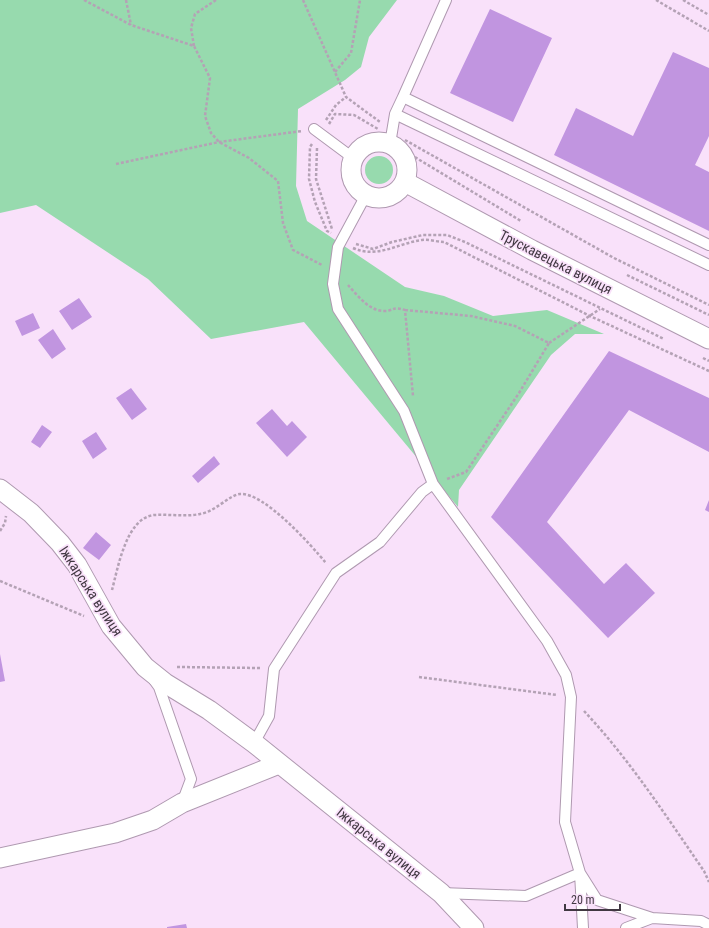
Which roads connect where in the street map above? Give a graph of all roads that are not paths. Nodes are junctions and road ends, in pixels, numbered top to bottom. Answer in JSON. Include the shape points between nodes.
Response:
{"nodes":[{"id":1,"x":446,"y":0,"type":"edge"},
{"id":2,"x":402,"y":97,"type":"junction"},
{"id":3,"x":395,"y":114,"type":"junction"},
{"id":4,"x":318,"y":132,"type":"road end"},
{"id":5,"x":391,"y":138,"type":"junction"},
{"id":6,"x":353,"y":158,"type":"junction"},
{"id":7,"x":405,"y":182,"type":"junction"},
{"id":8,"x":366,"y":195,"type":"junction"},
{"id":9,"x":709,"y":245,"type":"edge"},
{"id":10,"x":709,"y":265,"type":"edge"},
{"id":11,"x":709,"y":340,"type":"edge"},
{"id":12,"x":433,"y":484,"type":"junction"},
{"id":13,"x":0,"y":489,"type":"edge"},
{"id":14,"x":145,"y":667,"type":"junction"},
{"id":15,"x":254,"y":743,"type":"junction"},
{"id":16,"x":278,"y":764,"type":"junction"},
{"id":17,"x":182,"y":803,"type":"junction"},
{"id":18,"x":0,"y":858,"type":"edge"},
{"id":19,"x":580,"y":873,"type":"junction"},
{"id":20,"x":441,"y":893,"type":"junction"},
{"id":21,"x":652,"y":918,"type":"junction"},
{"id":22,"x":709,"y":925,"type":"edge"},
{"id":23,"x":474,"y":928,"type":"edge"},
{"id":24,"x":583,"y":928,"type":"edge"},
{"id":25,"x":626,"y":928,"type":"edge"}],
"edges":[{"from":1,"to":2,"type":"lane"},
{"from":2,"to":3,"type":"lane"},
{"from":2,"to":9,"type":"lane"},
{"from":3,"to":5,"type":"lane"},
{"from":3,"to":10,"type":"lane"},
{"from":4,"to":6,"type":"lane"},
{"from":5,"to":6,"type":"street","via":[[369,143]]},
{"from":5,"to":7,"type":"street","via":[[406,160]]},
{"from":6,"to":8,"type":"street","via":[[350,168],[352,179],[358,189]]},
{"from":7,"to":8,"type":"street","via":[[389,197],[377,198]]},
{"from":7,"to":11,"type":"street","name":"Трускавецька вулиця"},
{"from":8,"to":12,"type":"lane","via":[[342,240],[335,262],[333,284],[338,309],[404,411]]},
{"from":12,"to":15,"type":"lane","via":[[422,492],[380,542],[336,573],[274,668],[269,716]]},
{"from":12,"to":19,"type":"lane","via":[[547,641],[566,675],[571,697],[565,822]]},
{"from":13,"to":14,"type":"street","name":"Іжкарська вулиця","via":[[31,513],[60,543],[77,565],[111,626]]},
{"from":14,"to":15,"type":"street","name":"Іжкарська вулиця"},
{"from":14,"to":17,"type":"lane","via":[[159,687],[191,779]]},
{"from":15,"to":16,"type":"street","name":"Іжкарська вулиця"},
{"from":16,"to":17,"type":"street"},
{"from":16,"to":20,"type":"street","name":"Іжкарська вулиця"},
{"from":17,"to":18,"type":"street","via":[[153,820],[115,834]]},
{"from":19,"to":20,"type":"lane","via":[[526,896]]},
{"from":19,"to":21,"type":"lane","via":[[597,900]]},
{"from":19,"to":24,"type":"lane"},
{"from":20,"to":23,"type":"street","name":"Іжкарська вулиця"},
{"from":21,"to":22,"type":"lane","via":[[701,921]]},
{"from":21,"to":25,"type":"lane"}]}
